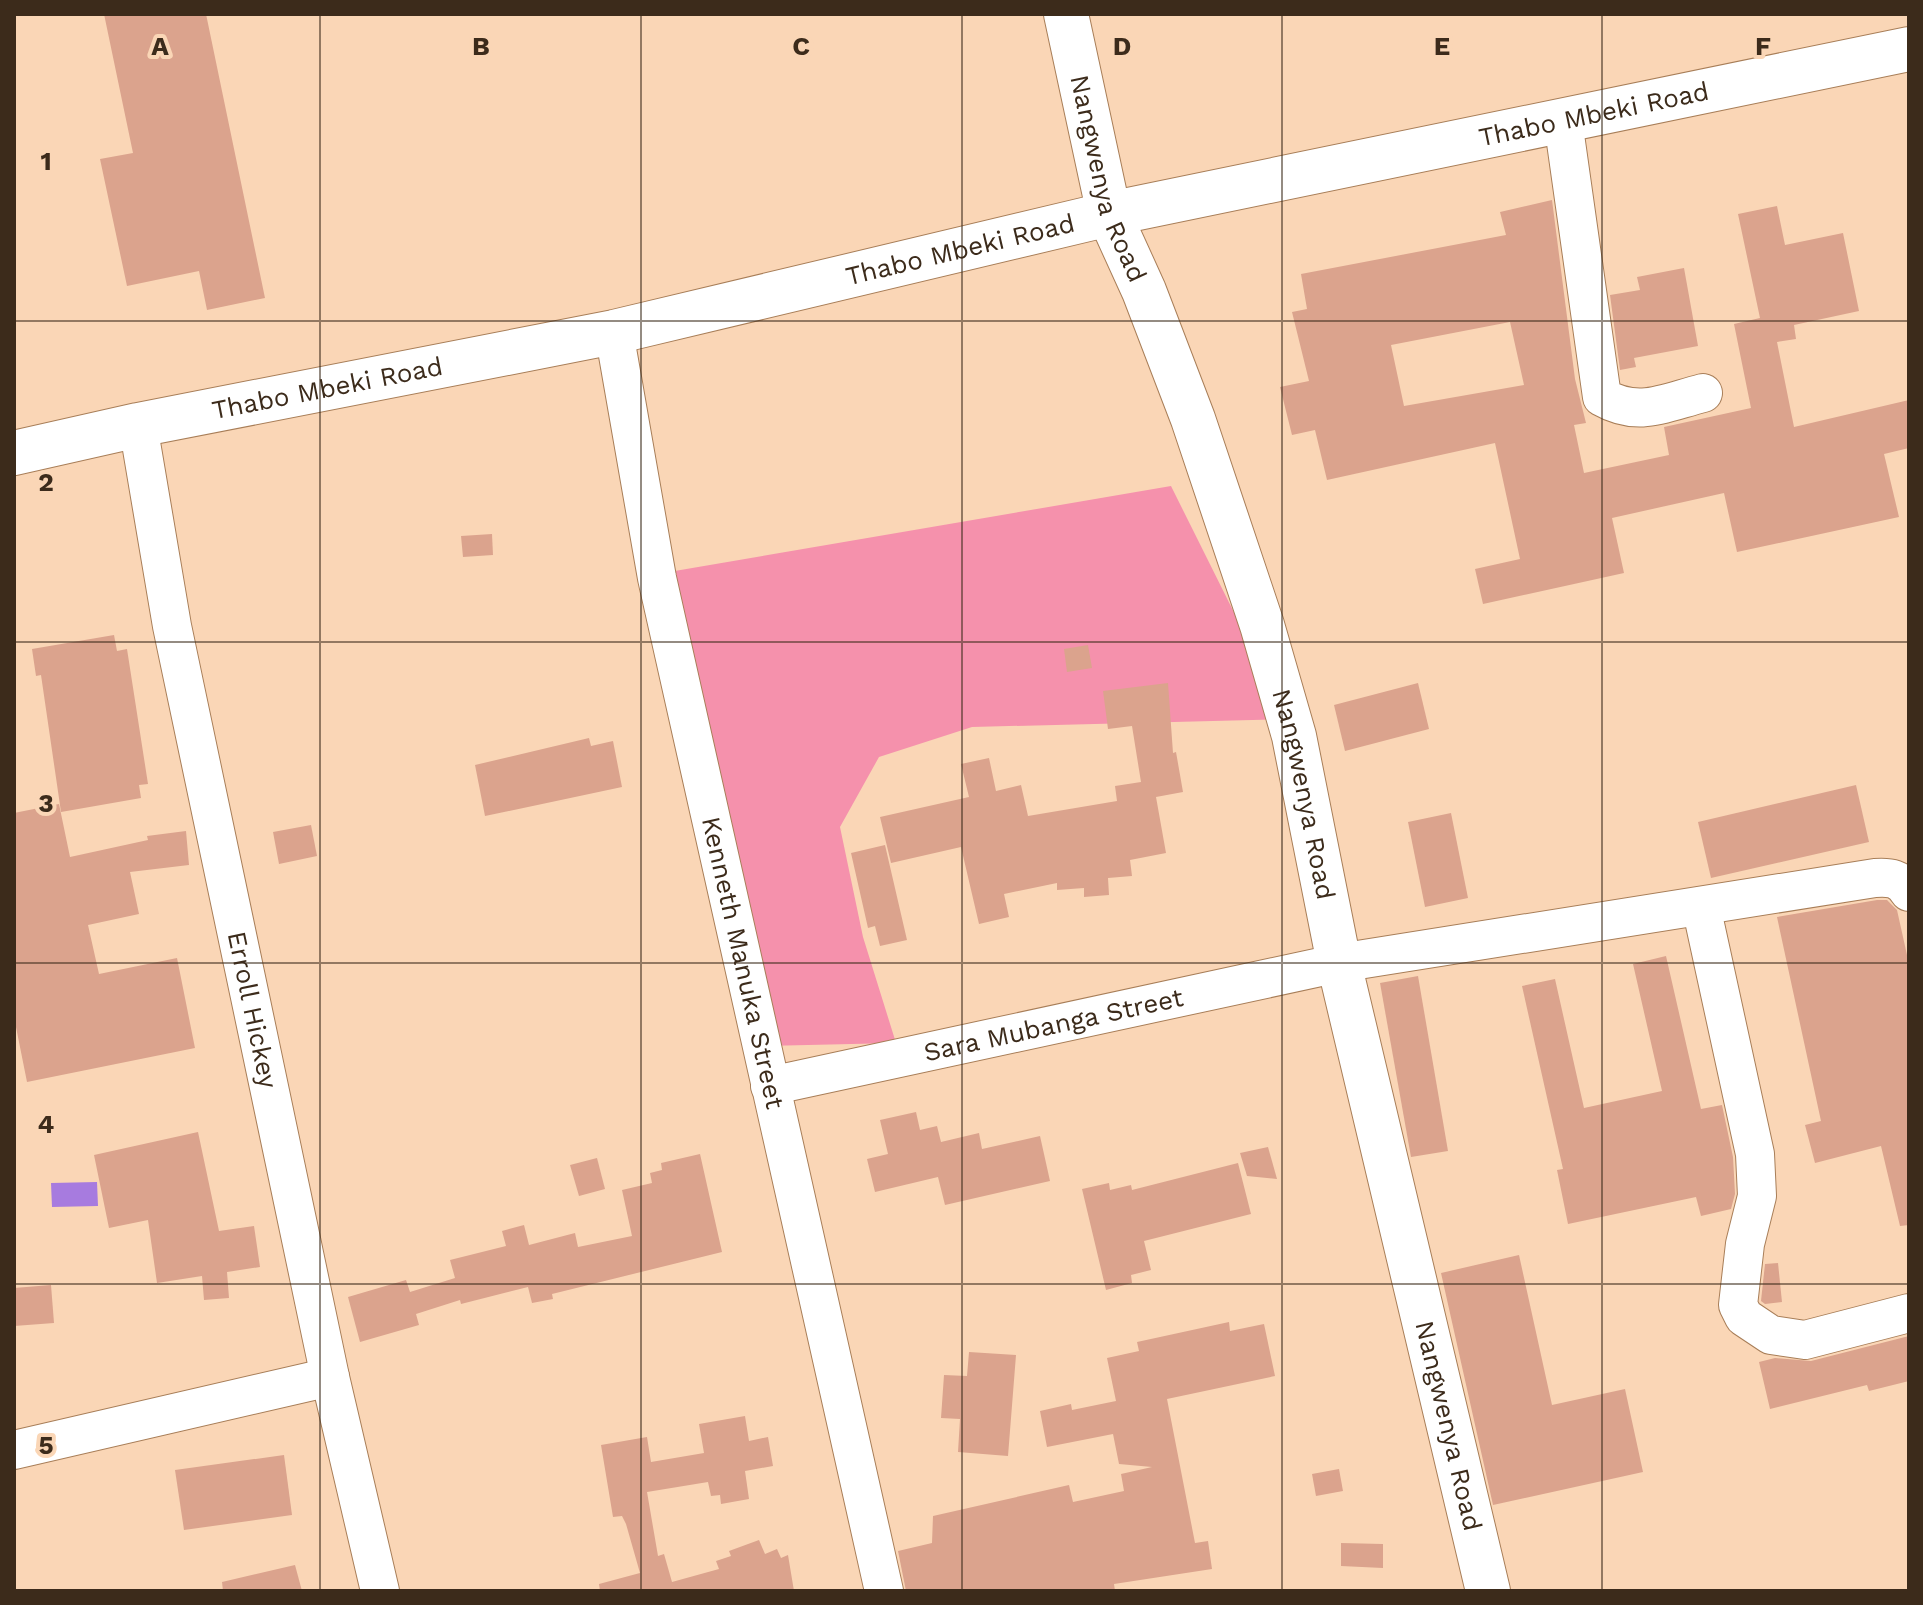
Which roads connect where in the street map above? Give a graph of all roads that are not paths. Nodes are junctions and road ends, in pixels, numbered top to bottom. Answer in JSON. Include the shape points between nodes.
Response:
{"nodes":[{"id":1,"x":1066,"y":14,"type":"edge"},
{"id":2,"x":1909,"y":49,"type":"edge"},
{"id":3,"x":1563,"y":121,"type":"junction"},
{"id":4,"x":1109,"y":214,"type":"junction"},
{"id":5,"x":614,"y":332,"type":"junction"},
{"id":6,"x":1703,"y":393,"type":"dead end"},
{"id":7,"x":138,"y":425,"type":"junction"},
{"id":8,"x":14,"y":453,"type":"edge"},
{"id":9,"x":1909,"y":892,"type":"edge"},
{"id":10,"x":1701,"y":906,"type":"junction"},
{"id":11,"x":1339,"y":963,"type":"junction"},
{"id":12,"x":770,"y":1086,"type":"junction"},
{"id":13,"x":1909,"y":1313,"type":"edge"},
{"id":14,"x":330,"y":1377,"type":"junction"},
{"id":15,"x":14,"y":1450,"type":"edge"},
{"id":16,"x":380,"y":1591,"type":"edge"},
{"id":17,"x":884,"y":1591,"type":"edge"},
{"id":18,"x":1488,"y":1591,"type":"edge"}],
"edges":[{"from":1,"to":4,"type":"main road","name":"Nangwenya Road"},
{"from":2,"to":3,"type":"main road","name":"Thabo Mbeki Road"},
{"from":3,"to":4,"type":"main road","name":"Thabo Mbeki Road"},
{"from":3,"to":6,"type":"street","via":[[1602,397],[1638,410]]},
{"from":4,"to":5,"type":"main road","name":"Thabo Mbeki Road"},
{"from":4,"to":11,"type":"main road","name":"Nangwenya Road","via":[[1193,419],[1262,625],[1294,736]]},
{"from":5,"to":7,"type":"main road","name":"Thabo Mbeki Road"},
{"from":5,"to":12,"type":"street","name":"Kenneth Manuka Street","via":[[657,578]]},
{"from":7,"to":8,"type":"main road","name":"Thabo Mbeki Road"},
{"from":7,"to":14,"type":"street","name":"Erroll Hickey","via":[[172,626]]},
{"from":9,"to":10,"type":"street","name":"Sara Mubanga Street","via":[[1891,877],[1875,878]]},
{"from":10,"to":11,"type":"street","name":"Sara Mubanga Street"},
{"from":10,"to":13,"type":"street","via":[[1755,1154],[1757,1196],[1738,1305],[1744,1317],[1771,1335],[1805,1340]]},
{"from":11,"to":12,"type":"street","name":"Sara Mubanga Street"},
{"from":11,"to":18,"type":"main road","name":"Nangwenya Road"},
{"from":12,"to":17,"type":"street","name":"Kenneth Manuka Street"},
{"from":14,"to":15,"type":"street"},
{"from":14,"to":16,"type":"street","name":"Erroll Hickey"}]}
